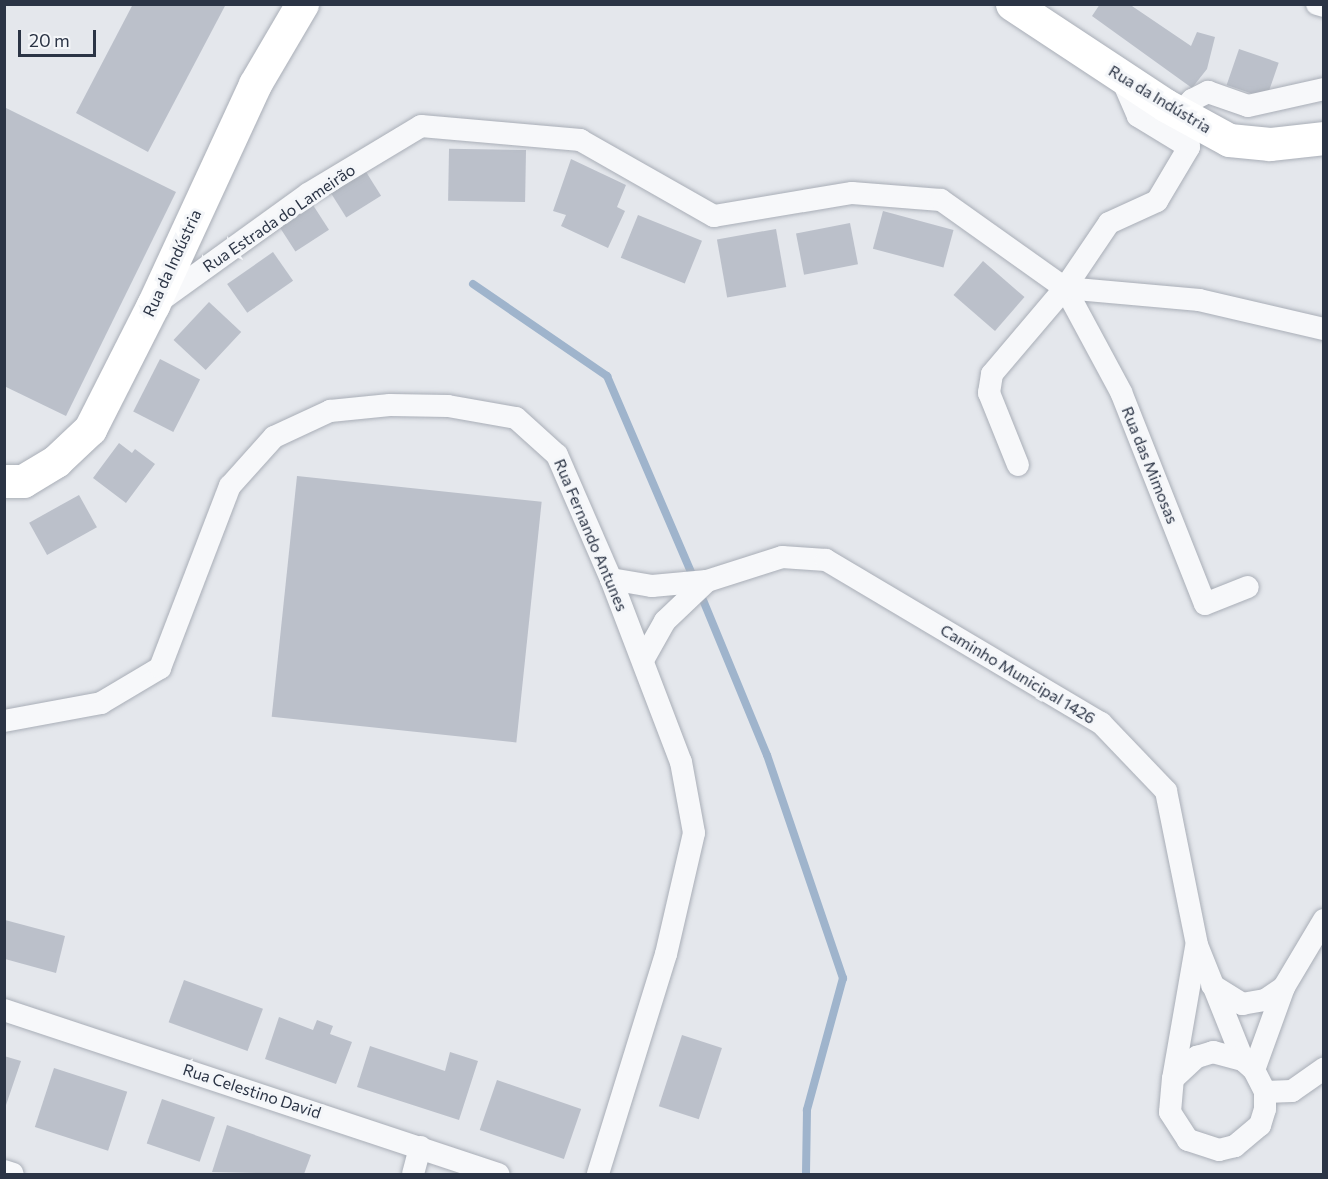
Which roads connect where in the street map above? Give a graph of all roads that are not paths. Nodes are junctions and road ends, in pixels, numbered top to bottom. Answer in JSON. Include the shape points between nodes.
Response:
{"nodes":[{"id":1,"x":302,"y":4,"type":"edge"},
{"id":2,"x":1012,"y":4,"type":"edge"},
{"id":3,"x":1317,"y":4,"type":"edge"},
{"id":4,"x":1323,"y":6,"type":"edge"},
{"id":5,"x":1121,"y":77,"type":"junction"},
{"id":6,"x":1323,"y":89,"type":"edge"},
{"id":7,"x":1180,"y":113,"type":"junction"},
{"id":8,"x":1323,"y":138,"type":"edge"},
{"id":9,"x":1065,"y":288,"type":"junction"},
{"id":10,"x":153,"y":305,"type":"junction"},
{"id":11,"x":1323,"y":329,"type":"edge"},
{"id":12,"x":1017,"y":465,"type":"dead end"},
{"id":13,"x":4,"y":481,"type":"edge"},
{"id":14,"x":611,"y":579,"type":"junction"},
{"id":15,"x":707,"y":581,"type":"junction"},
{"id":16,"x":1248,"y":586,"type":"dead end"},
{"id":17,"x":643,"y":660,"type":"junction"},
{"id":18,"x":4,"y":721,"type":"edge"},
{"id":19,"x":1323,"y":920,"type":"edge"},
{"id":20,"x":1197,"y":945,"type":"junction"},
{"id":21,"x":1212,"y":985,"type":"junction"},
{"id":22,"x":1284,"y":987,"type":"junction"},
{"id":23,"x":4,"y":1010,"type":"edge"},
{"id":24,"x":1249,"y":1065,"type":"junction"},
{"id":25,"x":1323,"y":1069,"type":"edge"},
{"id":26,"x":1173,"y":1079,"type":"junction"},
{"id":27,"x":1265,"y":1092,"type":"junction"},
{"id":28,"x":420,"y":1147,"type":"junction"},
{"id":29,"x":4,"y":1171,"type":"edge"},
{"id":30,"x":13,"y":1174,"type":"edge"},
{"id":31,"x":413,"y":1174,"type":"edge"},
{"id":32,"x":498,"y":1174,"type":"edge"},
{"id":33,"x":598,"y":1174,"type":"edge"}],
"edges":[{"from":1,"to":10,"type":"street","name":"Rua da Indústria","via":[[255,84]]},
{"from":2,"to":5,"type":"street","name":"Rua da Indústria"},
{"from":3,"to":4,"type":"street"},
{"from":5,"to":7,"type":"street","name":"Rua da Indústria"},
{"from":5,"to":9,"type":"street","via":[[1138,116],[1189,147],[1157,201],[1109,223]]},
{"from":6,"to":7,"type":"street","via":[[1248,106],[1208,92],[1192,100]]},
{"from":7,"to":8,"type":"street","name":"Rua da Indústria","via":[[1229,140],[1270,144]]},
{"from":9,"to":10,"type":"street","name":"Rua Estrada do Lameirão","via":[[941,200],[852,193],[714,216],[580,140],[421,126],[308,194]]},
{"from":9,"to":11,"type":"street","via":[[1199,300]]},
{"from":9,"to":12,"type":"street","via":[[992,374],[989,393]]},
{"from":9,"to":16,"type":"street","name":"Rua das Mimosas","via":[[1121,392],[1205,604]]},
{"from":10,"to":13,"type":"street","name":"Rua da Indústria","via":[[90,429],[56,461],[22,481]]},
{"from":14,"to":15,"type":"street","name":"Caminho Municipal 1426","via":[[652,586]]},
{"from":14,"to":17,"type":"street","name":"Rua Fernando Antunes"},
{"from":14,"to":18,"type":"street","name":"Rua Fernando Antunes","via":[[557,454],[516,418],[448,406],[390,405],[330,411],[274,437],[230,486],[160,668],[101,703]]},
{"from":15,"to":17,"type":"street","name":"Caminho Municipal 1426","via":[[665,621]]},
{"from":15,"to":20,"type":"street","name":"Caminho Municipal 1426","via":[[782,557],[826,560],[1101,723],[1166,791]]},
{"from":17,"to":33,"type":"street","name":"Rua Fernando Antunes","via":[[681,762],[694,833],[666,954]]},
{"from":19,"to":22,"type":"street"},
{"from":20,"to":21,"type":"street","name":"Caminho Municipal 1426"},
{"from":20,"to":26,"type":"street","name":"Caminho Municipal 1426"},
{"from":21,"to":22,"type":"street","via":[[1242,1004],[1265,1000]]},
{"from":21,"to":24,"type":"street","name":"Caminho Municipal 1426"},
{"from":22,"to":24,"type":"street"},
{"from":23,"to":28,"type":"street","name":"Rua Celestino David"},
{"from":24,"to":26,"type":"street","via":[[1213,1052],[1197,1057]]},
{"from":24,"to":27,"type":"street"},
{"from":25,"to":27,"type":"street","via":[[1292,1090]]},
{"from":26,"to":27,"type":"street","via":[[1170,1112],[1176,1128],[1202,1148],[1235,1146],[1250,1138],[1265,1109]]},
{"from":28,"to":31,"type":"street"},
{"from":28,"to":32,"type":"street","name":"Rua Celestino David"},
{"from":29,"to":30,"type":"street"}]}
